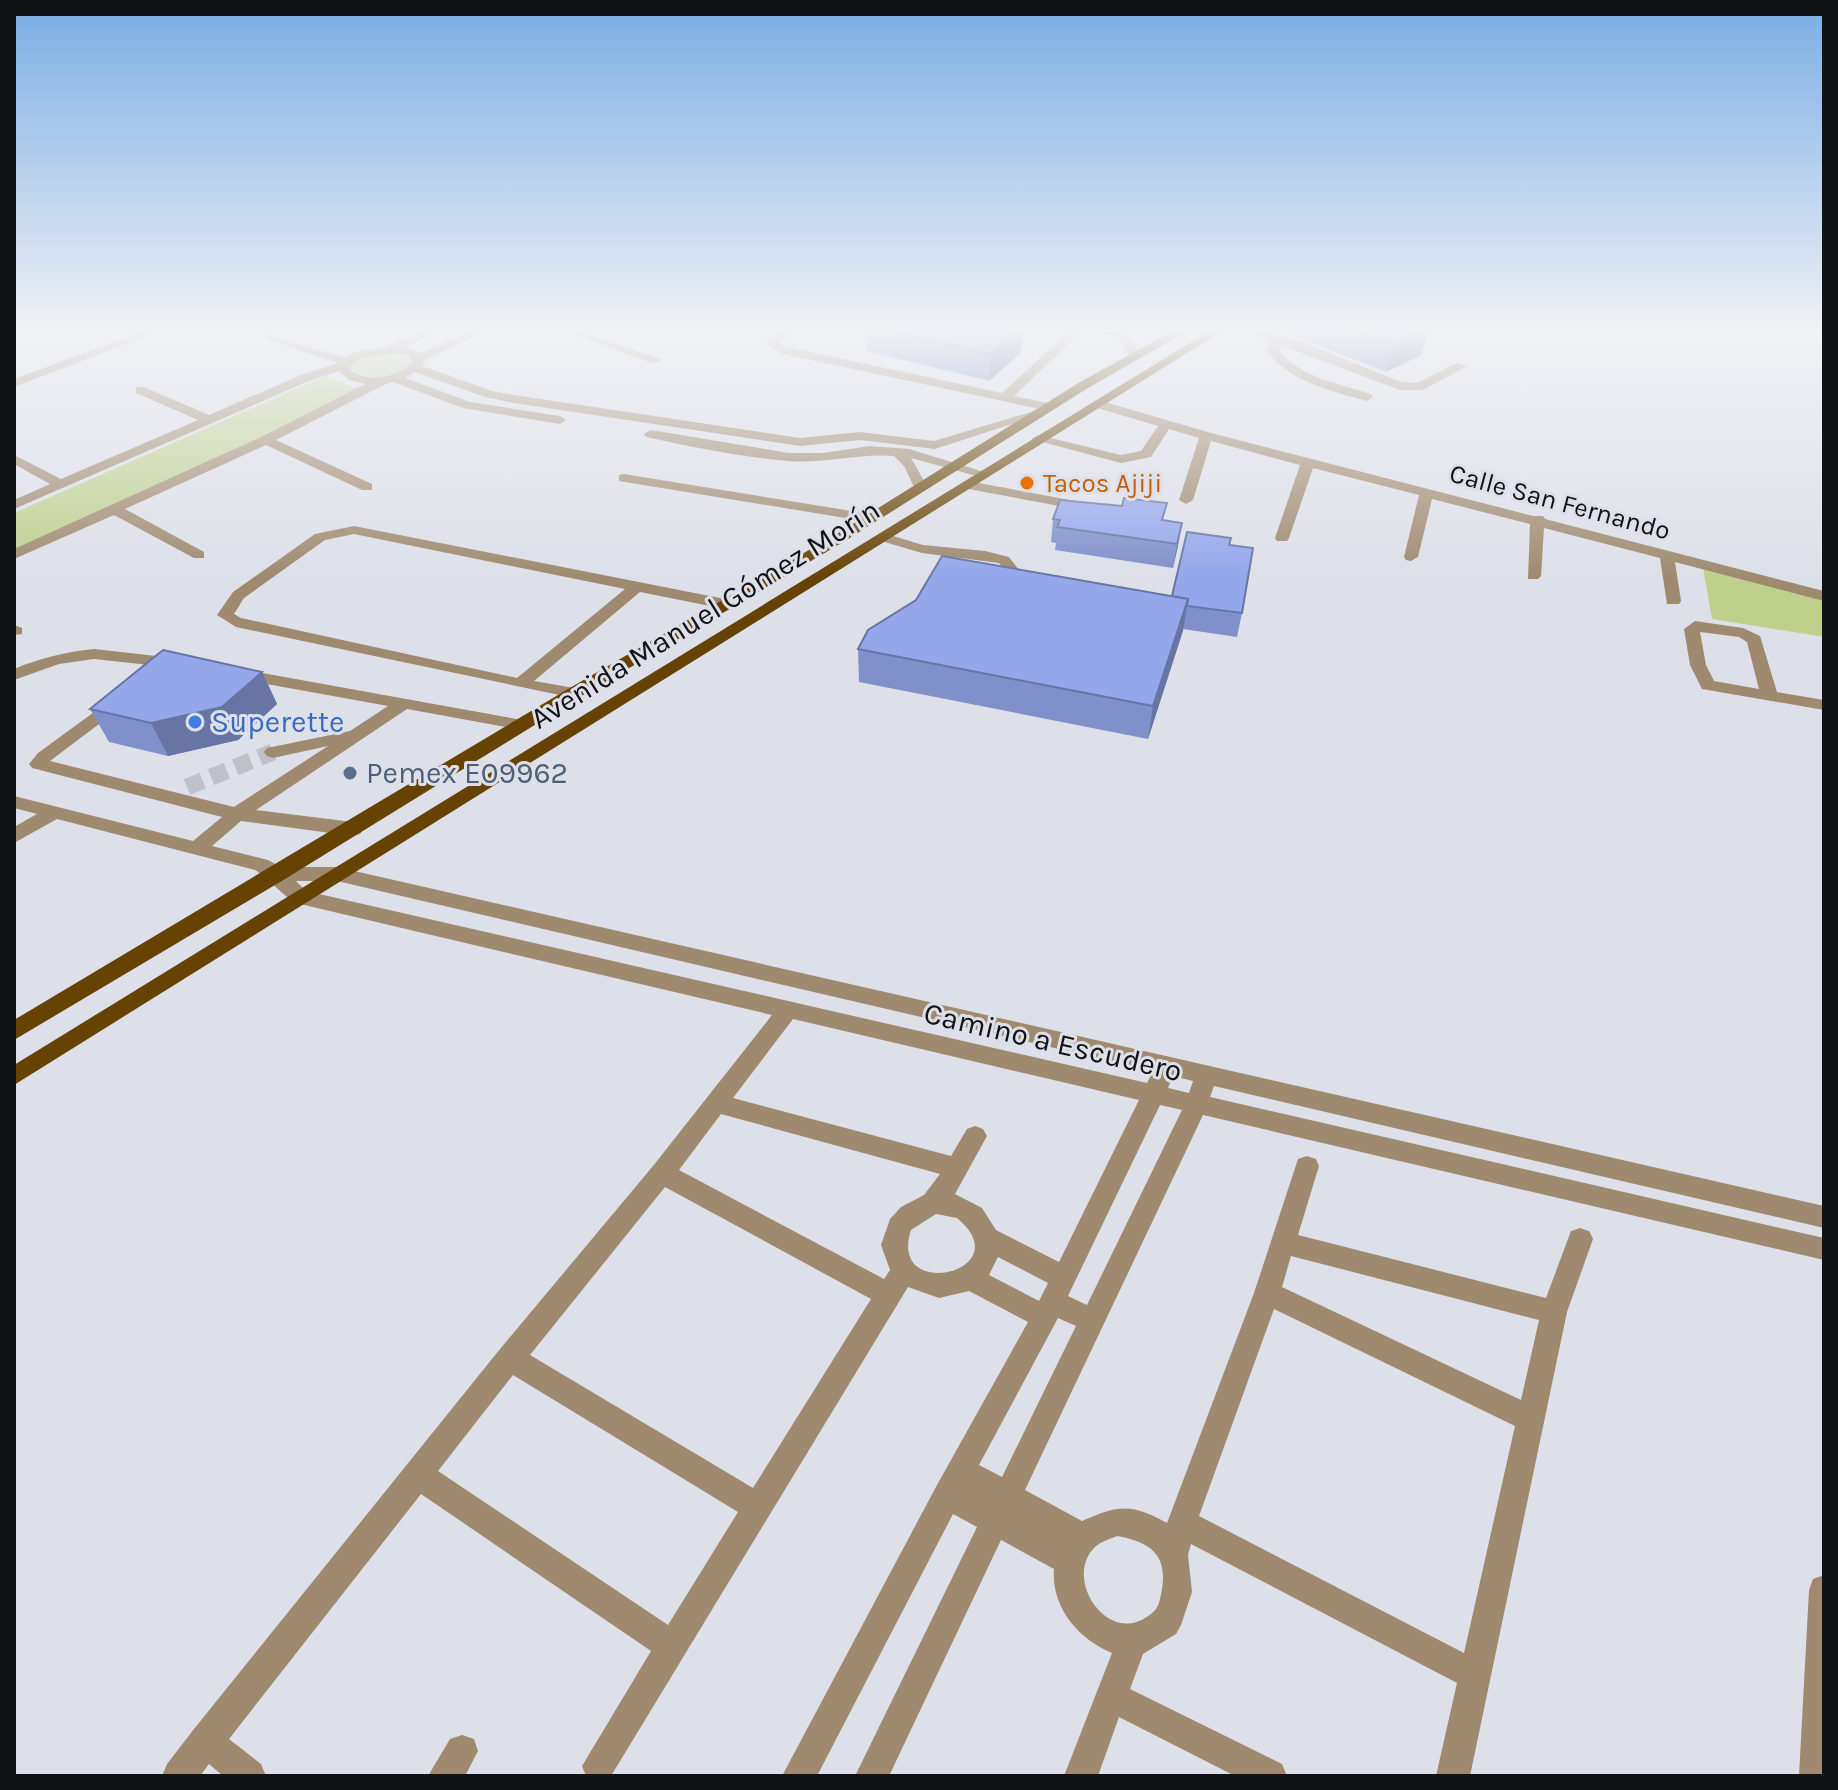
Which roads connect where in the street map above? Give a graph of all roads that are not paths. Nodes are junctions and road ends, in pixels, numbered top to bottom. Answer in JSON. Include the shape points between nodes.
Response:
{"nodes":[{"id":1,"x":190,"y":412,"type":"edge"},
{"id":2,"x":230,"y":412,"type":"edge"},
{"id":3,"x":323,"y":412,"type":"edge"},
{"id":4,"x":507,"y":412,"type":"edge"},
{"id":5,"x":562,"y":412,"type":"edge"},
{"id":6,"x":591,"y":412,"type":"edge"},
{"id":7,"x":1040,"y":412,"type":"edge"},
{"id":8,"x":1041,"y":412,"type":"edge"},
{"id":9,"x":1085,"y":412,"type":"edge"},
{"id":10,"x":1122,"y":412,"type":"edge"},
{"id":11,"x":552,"y":419,"type":"junction"},
{"id":12,"x":209,"y":420,"type":"junction"},
{"id":13,"x":1165,"y":425,"type":"junction"},
{"id":14,"x":1206,"y":436,"type":"junction"},
{"id":15,"x":760,"y":437,"type":"junction"},
{"id":16,"x":1038,"y":439,"type":"junction"},
{"id":17,"x":266,"y":440,"type":"junction"},
{"id":18,"x":935,"y":445,"type":"junction"},
{"id":19,"x":748,"y":450,"type":"junction"},
{"id":20,"x":904,"y":453,"type":"junction"},
{"id":21,"x":14,"y":459,"type":"edge"},
{"id":22,"x":1308,"y":462,"type":"junction"},
{"id":23,"x":953,"y":466,"type":"junction"},
{"id":24,"x":984,"y":474,"type":"junction"},
{"id":25,"x":624,"y":478,"type":"dead end"},
{"id":26,"x":60,"y":484,"type":"junction"},
{"id":27,"x":968,"y":485,"type":"junction"},
{"id":28,"x":920,"y":486,"type":"junction"},
{"id":29,"x":367,"y":487,"type":"dead end"},
{"id":30,"x":1427,"y":491,"type":"junction"},
{"id":31,"x":1186,"y":500,"type":"dead end"},
{"id":32,"x":14,"y":505,"type":"edge"},
{"id":33,"x":114,"y":509,"type":"junction"},
{"id":34,"x":1102,"y":510,"type":"edge"},
{"id":35,"x":870,"y":518,"type":"junction"},
{"id":36,"x":1538,"y":519,"type":"junction"},
{"id":37,"x":883,"y":537,"type":"junction"},
{"id":38,"x":1282,"y":538,"type":"dead end"},
{"id":39,"x":14,"y":555,"type":"edge"},
{"id":40,"x":199,"y":555,"type":"dead end"},
{"id":41,"x":1667,"y":555,"type":"junction"},
{"id":42,"x":1411,"y":557,"type":"dead end"},
{"id":43,"x":1533,"y":576,"type":"dead end"},
{"id":44,"x":638,"y":586,"type":"junction"},
{"id":45,"x":1043,"y":594,"type":"edge"},
{"id":46,"x":1824,"y":596,"type":"edge"},
{"id":47,"x":1673,"y":601,"type":"dead end"},
{"id":48,"x":725,"y":604,"type":"junction"},
{"id":49,"x":219,"y":671,"type":"edge"},
{"id":50,"x":14,"y":675,"type":"edge"},
{"id":51,"x":520,"y":684,"type":"junction"},
{"id":52,"x":574,"y":693,"type":"junction"},
{"id":53,"x":1770,"y":696,"type":"junction"},
{"id":54,"x":405,"y":703,"type":"junction"},
{"id":55,"x":1824,"y":705,"type":"edge"},
{"id":56,"x":522,"y":725,"type":"junction"},
{"id":57,"x":359,"y":733,"type":"junction"},
{"id":58,"x":273,"y":752,"type":"tunnel mouth"},
{"id":59,"x":187,"y":787,"type":"tunnel mouth"},
{"id":60,"x":146,"y":792,"type":"junction"},
{"id":61,"x":14,"y":802,"type":"edge"},
{"id":62,"x":55,"y":812,"type":"junction"},
{"id":63,"x":237,"y":814,"type":"junction"},
{"id":64,"x":353,"y":829,"type":"junction"},
{"id":65,"x":14,"y":836,"type":"edge"},
{"id":66,"x":196,"y":849,"type":"junction"},
{"id":67,"x":278,"y":874,"type":"junction"},
{"id":68,"x":337,"y":874,"type":"junction"},
{"id":69,"x":300,"y":897,"type":"junction"},
{"id":70,"x":787,"y":1011,"type":"junction"},
{"id":71,"x":14,"y":1031,"type":"edge"},
{"id":72,"x":1167,"y":1066,"type":"junction"},
{"id":73,"x":1206,"y":1075,"type":"junction"},
{"id":74,"x":14,"y":1076,"type":"edge"},
{"id":75,"x":1154,"y":1096,"type":"junction"},
{"id":76,"x":714,"y":1103,"type":"junction"},
{"id":77,"x":1196,"y":1106,"type":"junction"},
{"id":78,"x":975,"y":1136,"type":"dead end"},
{"id":79,"x":1307,"y":1166,"type":"dead end"},
{"id":80,"x":955,"y":1168,"type":"junction"},
{"id":81,"x":662,"y":1173,"type":"junction"},
{"id":82,"x":934,"y":1203,"type":"junction"},
{"id":83,"x":1824,"y":1217,"type":"edge"},
{"id":84,"x":987,"y":1238,"type":"junction"},
{"id":85,"x":1580,"y":1239,"type":"dead end"},
{"id":86,"x":1284,"y":1243,"type":"junction"},
{"id":87,"x":1824,"y":1249,"type":"edge"},
{"id":88,"x":904,"y":1270,"type":"junction"},
{"id":89,"x":970,"y":1278,"type":"junction"},
{"id":90,"x":1267,"y":1293,"type":"junction"},
{"id":91,"x":888,"y":1295,"type":"junction"},
{"id":92,"x":1054,"y":1299,"type":"junction"},
{"id":93,"x":1554,"y":1312,"type":"junction"},
{"id":94,"x":1092,"y":1320,"type":"junction"},
{"id":95,"x":510,"y":1358,"type":"junction"},
{"id":96,"x":1532,"y":1420,"type":"junction"},
{"id":97,"x":418,"y":1475,"type":"junction"},
{"id":98,"x":954,"y":1483,"type":"junction"},
{"id":99,"x":1007,"y":1494,"type":"junction"},
{"id":100,"x":758,"y":1507,"type":"junction"},
{"id":101,"x":994,"y":1520,"type":"junction"},
{"id":102,"x":1182,"y":1523,"type":"junction"},
{"id":103,"x":1075,"y":1549,"type":"junction"},
{"id":104,"x":1173,"y":1555,"type":"junction"},
{"id":105,"x":1824,"y":1590,"type":"edge"},
{"id":106,"x":1132,"y":1641,"type":"junction"},
{"id":107,"x":672,"y":1646,"type":"junction"},
{"id":108,"x":1476,"y":1676,"type":"junction"},
{"id":109,"x":1113,"y":1697,"type":"junction"},
{"id":110,"x":206,"y":1741,"type":"junction"},
{"id":111,"x":598,"y":1766,"type":"dead end"},
{"id":112,"x":1819,"y":1773,"type":"edge"},
{"id":113,"x":179,"y":1776,"type":"edge"},
{"id":114,"x":249,"y":1776,"type":"edge"},
{"id":115,"x":799,"y":1776,"type":"edge"},
{"id":116,"x":872,"y":1776,"type":"edge"},
{"id":117,"x":1081,"y":1776,"type":"edge"},
{"id":118,"x":1270,"y":1776,"type":"edge"},
{"id":119,"x":1453,"y":1776,"type":"edge"}],
"edges":[{"from":1,"to":12,"type":"street"},
{"from":2,"to":12,"type":"street"},
{"from":3,"to":17,"type":"street"},
{"from":4,"to":11,"type":"street"},
{"from":5,"to":11,"type":"street"},
{"from":6,"to":15,"type":"street"},
{"from":7,"to":18,"type":"street"},
{"from":8,"to":23,"type":"main road","name":"Avenida Manuel Gómez Morín"},
{"from":9,"to":16,"type":"main road","name":"Avenida Manuel Gómez Morín"},
{"from":10,"to":13,"type":"street","name":"Calle San Fernando"},
{"from":11,"to":19,"type":"street"},
{"from":12,"to":26,"type":"street"},
{"from":13,"to":14,"type":"street","name":"Calle San Fernando"},
{"from":13,"to":16,"type":"street","via":[[1146,454],[1131,459]]},
{"from":14,"to":22,"type":"street","name":"Calle San Fernando"},
{"from":14,"to":31,"type":"street"},
{"from":15,"to":18,"type":"street","via":[[800,442],[860,436]]},
{"from":15,"to":19,"type":"street"},
{"from":16,"to":24,"type":"main road","name":"Avenida Manuel Gómez Morín"},
{"from":17,"to":29,"type":"street"},
{"from":17,"to":33,"type":"street"},
{"from":18,"to":20,"type":"street"},
{"from":19,"to":20,"type":"street","via":[[810,458],[870,450]]},
{"from":20,"to":23,"type":"street"},
{"from":20,"to":28,"type":"street"},
{"from":21,"to":26,"type":"street"},
{"from":22,"to":30,"type":"street","name":"Calle San Fernando"},
{"from":22,"to":38,"type":"street"},
{"from":23,"to":24,"type":"street"},
{"from":23,"to":28,"type":"main road","name":"Avenida Manuel Gómez Morín"},
{"from":24,"to":27,"type":"main road","name":"Avenida Manuel Gómez Morín"},
{"from":25,"to":35,"type":"street"},
{"from":26,"to":32,"type":"street"},
{"from":27,"to":34,"type":"street"},
{"from":27,"to":37,"type":"main road","name":"Avenida Manuel Gómez Morín"},
{"from":28,"to":35,"type":"main road","name":"Avenida Manuel Gómez Morín"},
{"from":30,"to":36,"type":"street","name":"Calle San Fernando"},
{"from":30,"to":42,"type":"street"},
{"from":33,"to":39,"type":"street"},
{"from":33,"to":40,"type":"street"},
{"from":35,"to":48,"type":"main road","name":"Avenida Manuel Gómez Morín"},
{"from":36,"to":41,"type":"street","name":"Calle San Fernando"},
{"from":36,"to":43,"type":"street"},
{"from":37,"to":45,"type":"street","via":[[922,549],[1004,560],[1023,588]]},
{"from":37,"to":68,"type":"main road","name":"Avenida Manuel Gómez Morín"},
{"from":41,"to":46,"type":"street","name":"Calle San Fernando"},
{"from":41,"to":47,"type":"street"},
{"from":44,"to":48,"type":"street"},
{"from":44,"to":51,"type":"street"},
{"from":44,"to":51,"type":"street","via":[[354,530],[320,537],[238,595],[225,615],[236,622]]},
{"from":48,"to":52,"type":"main road","name":"Avenida Manuel Gómez Morín"},
{"from":49,"to":54,"type":"street"},
{"from":50,"to":60,"type":"street","via":[[43,661],[95,652],[180,664],[141,686],[38,764]]},
{"from":51,"to":52,"type":"street"},
{"from":52,"to":56,"type":"main road","name":"Avenida Manuel Gómez Morín"},
{"from":53,"to":53,"type":"street","via":[[1708,685],[1698,665],[1692,629],[1743,633],[1754,639]]},
{"from":53,"to":55,"type":"street"},
{"from":54,"to":56,"type":"street"},
{"from":54,"to":57,"type":"street"},
{"from":56,"to":64,"type":"main road","name":"Avenida Manuel Gómez Morín"},
{"from":57,"to":58,"type":"street"},
{"from":57,"to":63,"type":"street"},
{"from":59,"to":60,"type":"street"},
{"from":60,"to":63,"type":"street"},
{"from":61,"to":62,"type":"street","name":"Camino a Escudero"},
{"from":62,"to":65,"type":"street"},
{"from":62,"to":66,"type":"street","name":"Camino a Escudero"},
{"from":63,"to":64,"type":"street"},
{"from":63,"to":66,"type":"street"},
{"from":64,"to":67,"type":"main road","name":"Avenida Manuel Gómez Morín"},
{"from":66,"to":67,"type":"street","name":"Camino a Escudero"},
{"from":67,"to":68,"type":"street","name":"Camino a Escudero"},
{"from":67,"to":69,"type":"street","name":"Camino a Escudero"},
{"from":67,"to":71,"type":"main road","name":"Avenida Manuel Gómez Morín"},
{"from":68,"to":69,"type":"main road","name":"Avenida Manuel Gómez Morín"},
{"from":68,"to":72,"type":"street","name":"Camino a Escudero"},
{"from":69,"to":70,"type":"street","name":"Camino a Escudero"},
{"from":69,"to":74,"type":"main road","name":"Avenida Manuel Gómez Morín"},
{"from":70,"to":75,"type":"street","name":"Camino a Escudero"},
{"from":70,"to":76,"type":"street"},
{"from":72,"to":73,"type":"street","name":"Camino a Escudero"},
{"from":72,"to":75,"type":"street"},
{"from":73,"to":77,"type":"street"},
{"from":73,"to":83,"type":"street","name":"Camino a Escudero"},
{"from":75,"to":77,"type":"street","name":"Camino a Escudero"},
{"from":75,"to":92,"type":"street"},
{"from":76,"to":80,"type":"street"},
{"from":76,"to":81,"type":"street"},
{"from":77,"to":87,"type":"street","name":"Camino a Escudero"},
{"from":77,"to":94,"type":"street"},
{"from":78,"to":80,"type":"street"},
{"from":79,"to":86,"type":"street"},
{"from":80,"to":82,"type":"street"},
{"from":81,"to":91,"type":"street"},
{"from":81,"to":95,"type":"street"},
{"from":82,"to":84,"type":"street","via":[[957,1206],[977,1218]]},
{"from":82,"to":88,"type":"street","via":[[912,1211],[898,1228],[894,1249]]},
{"from":84,"to":89,"type":"street","via":[[984,1260]]},
{"from":84,"to":92,"type":"street"},
{"from":85,"to":93,"type":"street"},
{"from":86,"to":90,"type":"street"},
{"from":86,"to":93,"type":"street"},
{"from":88,"to":89,"type":"street","via":[[923,1284],[948,1287]]},
{"from":88,"to":91,"type":"street"},
{"from":89,"to":92,"type":"street"},
{"from":90,"to":96,"type":"street"},
{"from":90,"to":102,"type":"street"},
{"from":91,"to":100,"type":"street"},
{"from":92,"to":94,"type":"street"},
{"from":92,"to":98,"type":"street"},
{"from":93,"to":96,"type":"street"},
{"from":94,"to":99,"type":"street"},
{"from":95,"to":97,"type":"street"},
{"from":95,"to":100,"type":"street"},
{"from":96,"to":108,"type":"street"},
{"from":97,"to":107,"type":"street"},
{"from":97,"to":110,"type":"street"},
{"from":98,"to":99,"type":"street"},
{"from":98,"to":101,"type":"street"},
{"from":98,"to":115,"type":"street"},
{"from":99,"to":101,"type":"street"},
{"from":99,"to":103,"type":"street"},
{"from":100,"to":107,"type":"street"},
{"from":101,"to":103,"type":"street"},
{"from":101,"to":116,"type":"street"},
{"from":102,"to":104,"type":"street"},
{"from":102,"to":108,"type":"street"},
{"from":103,"to":104,"type":"street","via":[[1097,1525],[1116,1521],[1161,1536]]},
{"from":103,"to":106,"type":"street","via":[[1068,1584],[1075,1606],[1109,1637]]},
{"from":104,"to":106,"type":"street","via":[[1176,1600],[1167,1620],[1152,1634]]},
{"from":105,"to":112,"type":"street"},
{"from":106,"to":109,"type":"street"},
{"from":107,"to":111,"type":"street"},
{"from":108,"to":119,"type":"street"},
{"from":109,"to":117,"type":"street"},
{"from":109,"to":118,"type":"street"},
{"from":110,"to":113,"type":"street"},
{"from":110,"to":114,"type":"street"}]}
